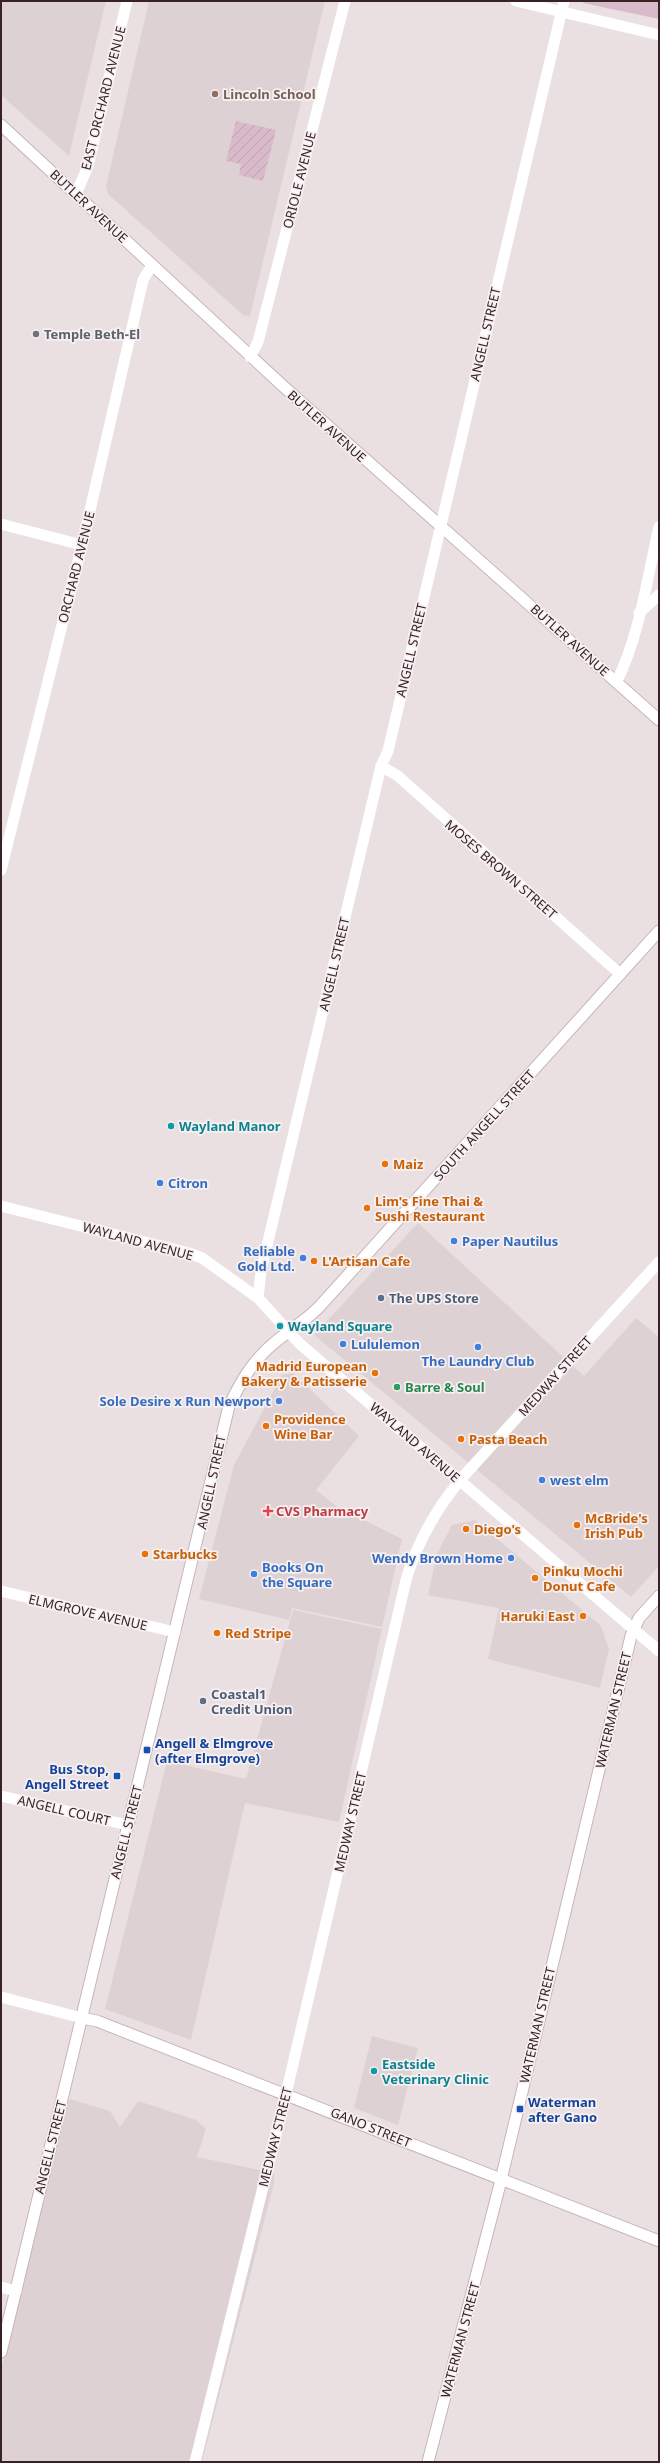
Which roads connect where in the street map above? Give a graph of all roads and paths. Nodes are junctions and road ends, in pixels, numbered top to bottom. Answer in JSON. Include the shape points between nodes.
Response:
{"nodes":[{"id":1,"x":127,"y":1,"type":"edge"},
{"id":2,"x":345,"y":1,"type":"edge"},
{"id":3,"x":516,"y":1,"type":"edge"},
{"id":4,"x":563,"y":6,"type":"edge"},
{"id":5,"x":659,"y":35,"type":"edge"},
{"id":6,"x":1,"y":125,"type":"edge"},
{"id":7,"x":76,"y":194,"type":"junction"},
{"id":8,"x":152,"y":265,"type":"junction"},
{"id":9,"x":250,"y":357,"type":"junction"},
{"id":10,"x":1,"y":524,"type":"edge"},
{"id":11,"x":440,"y":526,"type":"junction"},
{"id":12,"x":659,"y":527,"type":"edge"},
{"id":13,"x":82,"y":545,"type":"junction"},
{"id":14,"x":659,"y":595,"type":"edge"},
{"id":15,"x":639,"y":613,"type":"junction"},
{"id":16,"x":617,"y":681,"type":"junction"},
{"id":17,"x":659,"y":720,"type":"edge"},
{"id":18,"x":382,"y":766,"type":"junction"},
{"id":19,"x":1,"y":870,"type":"edge"},
{"id":20,"x":659,"y":931,"type":"edge"},
{"id":21,"x":620,"y":974,"type":"junction"},
{"id":22,"x":1,"y":1206,"type":"edge"},
{"id":23,"x":659,"y":1262,"type":"edge"},
{"id":24,"x":258,"y":1298,"type":"junction"},
{"id":25,"x":288,"y":1332,"type":"junction"},
{"id":26,"x":460,"y":1480,"type":"junction"},
{"id":27,"x":1,"y":1591,"type":"edge"},
{"id":28,"x":659,"y":1596,"type":"edge"},
{"id":29,"x":632,"y":1630,"type":"junction"},
{"id":30,"x":175,"y":1632,"type":"junction"},
{"id":31,"x":659,"y":1651,"type":"edge"},
{"id":32,"x":1,"y":1796,"type":"edge"},
{"id":33,"x":128,"y":1825,"type":"junction"},
{"id":34,"x":1,"y":1997,"type":"edge"},
{"id":35,"x":82,"y":2018,"type":"junction"},
{"id":36,"x":286,"y":2094,"type":"junction"},
{"id":37,"x":501,"y":2179,"type":"junction"},
{"id":38,"x":659,"y":2241,"type":"edge"},
{"id":39,"x":1,"y":2287,"type":"edge"},
{"id":40,"x":16,"y":2291,"type":"junction"},
{"id":41,"x":1,"y":2352,"type":"edge"},
{"id":42,"x":195,"y":2462,"type":"edge"},
{"id":43,"x":428,"y":2462,"type":"edge"}],
"edges":[{"from":1,"to":7,"type":"street","name":"EAST ORCHARD AVENUE","via":[[88,166]]},
{"from":2,"to":9,"type":"street","name":"ORIOLE AVENUE","via":[[258,342]]},
{"from":3,"to":4,"type":"street"},
{"from":4,"to":5,"type":"street"},
{"from":4,"to":11,"type":"street","name":"ANGELL STREET"},
{"from":6,"to":7,"type":"street","name":"BUTLER AVENUE"},
{"from":7,"to":8,"type":"street","name":"BUTLER AVENUE"},
{"from":8,"to":9,"type":"street","name":"BUTLER AVENUE"},
{"from":8,"to":13,"type":"street","name":"ORCHARD AVENUE","via":[[143,280]]},
{"from":9,"to":11,"type":"street","name":"BUTLER AVENUE"},
{"from":10,"to":13,"type":"street"},
{"from":11,"to":16,"type":"street","name":"BUTLER AVENUE"},
{"from":11,"to":18,"type":"street","name":"ANGELL STREET","via":[[388,752]]},
{"from":12,"to":15,"type":"street"},
{"from":13,"to":19,"type":"street","name":"ORCHARD AVENUE"},
{"from":14,"to":15,"type":"street"},
{"from":15,"to":16,"type":"street"},
{"from":16,"to":17,"type":"street","name":"BUTLER AVENUE"},
{"from":18,"to":21,"type":"street","name":"MOSES BROWN STREET","via":[[398,776]]},
{"from":18,"to":24,"type":"street","name":"ANGELL STREET","via":[[261,1271]]},
{"from":20,"to":21,"type":"street","name":"SOUTH ANGELL STREET"},
{"from":21,"to":25,"type":"street","name":"SOUTH ANGELL STREET","via":[[320,1306],[305,1321]]},
{"from":22,"to":24,"type":"street","name":"WAYLAND AVENUE","via":[[189,1253],[202,1258]]},
{"from":23,"to":26,"type":"street","name":"MEDWAY STREET"},
{"from":24,"to":25,"type":"street","name":"WAYLAND AVENUE"},
{"from":25,"to":26,"type":"street","name":"WAYLAND AVENUE"},
{"from":25,"to":30,"type":"street","name":"ANGELL STREET","via":[[254,1363],[229,1406]]},
{"from":26,"to":29,"type":"street","name":"WAYLAND AVENUE"},
{"from":26,"to":36,"type":"street","name":"MEDWAY STREET","via":[[432,1518],[415,1550],[406,1580]]},
{"from":27,"to":30,"type":"street","name":"ELMGROVE AVENUE"},
{"from":28,"to":29,"type":"street","name":"WATERMAN STREET"},
{"from":29,"to":31,"type":"street","name":"WAYLAND AVENUE"},
{"from":29,"to":37,"type":"street","name":"WATERMAN STREET"},
{"from":30,"to":33,"type":"street","name":"ANGELL STREET"},
{"from":32,"to":33,"type":"street","name":"ANGELL COURT"},
{"from":33,"to":35,"type":"street","name":"ANGELL STREET"},
{"from":34,"to":35,"type":"street","name":"GANO STREET"},
{"from":35,"to":36,"type":"street","name":"GANO STREET","via":[[97,2021]]},
{"from":35,"to":40,"type":"street","name":"ANGELL STREET"},
{"from":36,"to":37,"type":"street","name":"GANO STREET"},
{"from":36,"to":42,"type":"street","name":"MEDWAY STREET"},
{"from":37,"to":38,"type":"street","name":"GANO STREET"},
{"from":37,"to":43,"type":"street","name":"WATERMAN STREET"},
{"from":39,"to":40,"type":"street"},
{"from":40,"to":41,"type":"street","name":"ANGELL STREET"}]}
